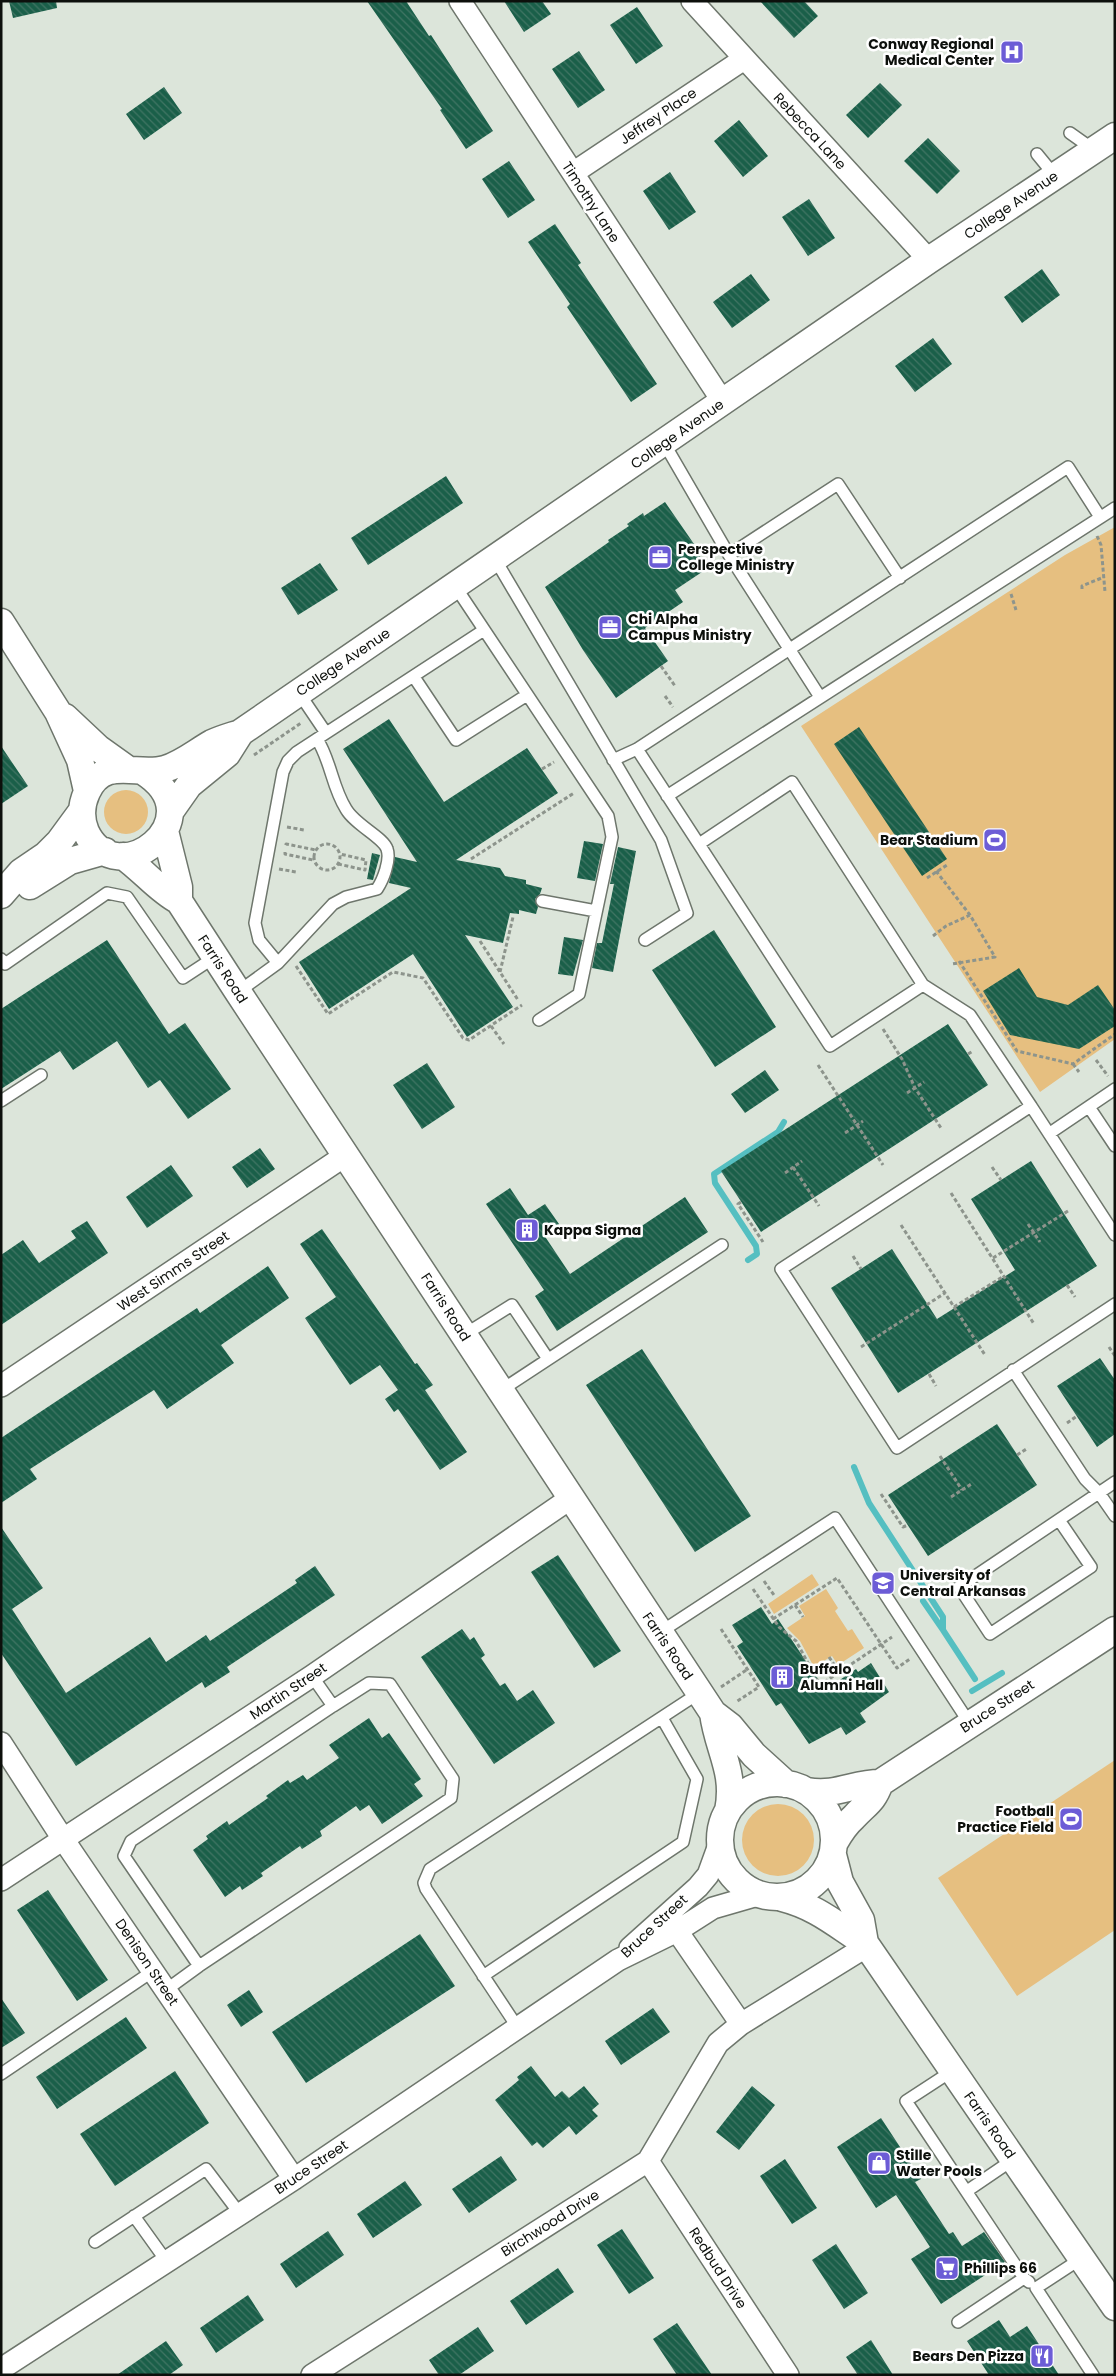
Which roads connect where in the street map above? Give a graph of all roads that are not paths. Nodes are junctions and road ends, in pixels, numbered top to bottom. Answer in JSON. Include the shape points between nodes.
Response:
{"nodes":[{"id":1,"x":460,"y":1,"type":"edge"},
{"id":2,"x":692,"y":1,"type":"edge"},
{"id":3,"x":744,"y":59,"type":"junction"},
{"id":4,"x":1070,"y":133,"type":"dead end"},
{"id":5,"x":1104,"y":142,"type":"edge"},
{"id":6,"x":1037,"y":154,"type":"dead end"},
{"id":7,"x":573,"y":173,"type":"junction"},
{"id":8,"x":1055,"y":176,"type":"junction"},
{"id":9,"x":929,"y":260,"type":"junction"},
{"id":10,"x":723,"y":402,"type":"junction"},
{"id":11,"x":664,"y":443,"type":"junction"},
{"id":12,"x":1115,"y":508,"type":"edge"},
{"id":13,"x":1100,"y":516,"type":"junction"},
{"id":14,"x":729,"y":555,"type":"junction"},
{"id":15,"x":494,"y":559,"type":"junction"},
{"id":16,"x":900,"y":578,"type":"junction"},
{"id":17,"x":455,"y":586,"type":"junction"},
{"id":18,"x":1,"y":622,"type":"edge"},
{"id":19,"x":484,"y":630,"type":"junction"},
{"id":20,"x":789,"y":651,"type":"junction"},
{"id":21,"x":414,"y":677,"type":"junction"},
{"id":22,"x":299,"y":693,"type":"junction"},
{"id":23,"x":527,"y":695,"type":"junction"},
{"id":24,"x":820,"y":697,"type":"junction"},
{"id":25,"x":58,"y":712,"type":"junction"},
{"id":26,"x":240,"y":733,"type":"junction"},
{"id":27,"x":321,"y":736,"type":"junction"},
{"id":28,"x":637,"y":749,"type":"junction"},
{"id":29,"x":613,"y":760,"type":"junction"},
{"id":30,"x":135,"y":770,"type":"junction"},
{"id":31,"x":667,"y":796,"type":"junction"},
{"id":32,"x":84,"y":802,"type":"junction"},
{"id":33,"x":167,"y":821,"type":"junction"},
{"id":34,"x":699,"y":844,"type":"junction"},
{"id":35,"x":114,"y":853,"type":"junction"},
{"id":36,"x":3,"y":894,"type":"edge"},
{"id":37,"x":179,"y":901,"type":"junction"},
{"id":38,"x":542,"y":901,"type":"dead end"},
{"id":39,"x":596,"y":912,"type":"junction"},
{"id":40,"x":645,"y":940,"type":"dead end"},
{"id":41,"x":215,"y":957,"type":"junction"},
{"id":42,"x":1,"y":959,"type":"edge"},
{"id":43,"x":278,"y":963,"type":"junction"},
{"id":44,"x":923,"y":985,"type":"junction"},
{"id":45,"x":238,"y":992,"type":"junction"},
{"id":46,"x":539,"y":1020,"type":"dead end"},
{"id":47,"x":41,"y":1075,"type":"dead end"},
{"id":48,"x":1115,"y":1090,"type":"edge"},
{"id":49,"x":1,"y":1102,"type":"edge"},
{"id":50,"x":1032,"y":1106,"type":"junction"},
{"id":51,"x":1089,"y":1107,"type":"junction"},
{"id":52,"x":1050,"y":1133,"type":"junction"},
{"id":53,"x":1115,"y":1146,"type":"edge"},
{"id":54,"x":346,"y":1155,"type":"junction"},
{"id":55,"x":1115,"y":1235,"type":"edge"},
{"id":56,"x":722,"y":1245,"type":"dead end"},
{"id":57,"x":1115,"y":1304,"type":"edge"},
{"id":58,"x":464,"y":1335,"type":"junction"},
{"id":59,"x":548,"y":1359,"type":"junction"},
{"id":60,"x":1013,"y":1370,"type":"junction"},
{"id":61,"x":1,"y":1386,"type":"edge"},
{"id":62,"x":500,"y":1391,"type":"junction"},
{"id":63,"x":1115,"y":1482,"type":"edge"},
{"id":64,"x":1099,"y":1493,"type":"junction"},
{"id":65,"x":571,"y":1498,"type":"junction"},
{"id":66,"x":1115,"y":1516,"type":"edge"},
{"id":67,"x":1059,"y":1520,"type":"junction"},
{"id":68,"x":1115,"y":1630,"type":"edge"},
{"id":69,"x":660,"y":1633,"type":"junction"},
{"id":70,"x":312,"y":1676,"type":"junction"},
{"id":71,"x":717,"y":1699,"type":"junction"},
{"id":72,"x":333,"y":1706,"type":"junction"},
{"id":73,"x":662,"y":1718,"type":"junction"},
{"id":74,"x":970,"y":1724,"type":"junction"},
{"id":75,"x":1,"y":1743,"type":"edge"},
{"id":76,"x":880,"y":1783,"type":"junction"},
{"id":77,"x":797,"y":1788,"type":"junction"},
{"id":78,"x":728,"y":1811,"type":"junction"},
{"id":79,"x":63,"y":1839,"type":"junction"},
{"id":80,"x":720,"y":1842,"type":"junction"},
{"id":81,"x":834,"y":1849,"type":"junction"},
{"id":82,"x":1,"y":1880,"type":"edge"},
{"id":83,"x":770,"y":1896,"type":"junction"},
{"id":84,"x":677,"y":1931,"type":"junction"},
{"id":85,"x":866,"y":1944,"type":"junction"},
{"id":86,"x":618,"y":1960,"type":"junction"},
{"id":87,"x":199,"y":1966,"type":"junction"},
{"id":88,"x":153,"y":1971,"type":"junction"},
{"id":89,"x":483,"y":1976,"type":"junction"},
{"id":90,"x":166,"y":1990,"type":"junction"},
{"id":91,"x":742,"y":2024,"type":"junction"},
{"id":92,"x":518,"y":2028,"type":"junction"},
{"id":93,"x":952,"y":2072,"type":"junction"},
{"id":94,"x":1,"y":2074,"type":"edge"},
{"id":95,"x":1014,"y":2159,"type":"junction"},
{"id":96,"x":648,"y":2161,"type":"junction"},
{"id":97,"x":294,"y":2179,"type":"junction"},
{"id":98,"x":967,"y":2191,"type":"junction"},
{"id":99,"x":240,"y":2214,"type":"junction"},
{"id":100,"x":134,"y":2216,"type":"junction"},
{"id":101,"x":95,"y":2242,"type":"dead end"},
{"id":102,"x":1082,"y":2258,"type":"junction"},
{"id":103,"x":167,"y":2262,"type":"junction"},
{"id":104,"x":1024,"y":2278,"type":"junction"},
{"id":105,"x":1036,"y":2288,"type":"junction"},
{"id":106,"x":1115,"y":2307,"type":"edge"},
{"id":107,"x":958,"y":2322,"type":"dead end"},
{"id":108,"x":1,"y":2370,"type":"edge"},
{"id":109,"x":312,"y":2375,"type":"edge"},
{"id":110,"x":788,"y":2375,"type":"edge"},
{"id":111,"x":1093,"y":2375,"type":"edge"}],
"edges":[{"from":1,"to":7,"type":"street","name":"Timothy Lane"},
{"from":2,"to":3,"type":"street","name":"Rebecca Lane"},
{"from":3,"to":7,"type":"street","name":"Jeffrey Place"},
{"from":3,"to":9,"type":"street","name":"Rebecca Lane"},
{"from":4,"to":5,"type":"lane"},
{"from":5,"to":8,"type":"street","name":"College Avenue"},
{"from":6,"to":8,"type":"lane"},
{"from":7,"to":10,"type":"street","name":"Timothy Lane"},
{"from":8,"to":9,"type":"street","name":"College Avenue"},
{"from":9,"to":10,"type":"street","name":"College Avenue"},
{"from":10,"to":11,"type":"street","name":"College Avenue"},
{"from":11,"to":14,"type":"lane"},
{"from":11,"to":15,"type":"street","name":"College Avenue"},
{"from":12,"to":13,"type":"lane"},
{"from":13,"to":16,"type":"lane","via":[[1068,467]]},
{"from":13,"to":24,"type":"lane"},
{"from":14,"to":16,"type":"lane","via":[[838,484]]},
{"from":14,"to":20,"type":"lane"},
{"from":15,"to":17,"type":"street","name":"College Avenue"},
{"from":15,"to":29,"type":"lane"},
{"from":16,"to":20,"type":"lane"},
{"from":17,"to":19,"type":"lane"},
{"from":17,"to":22,"type":"street","name":"College Avenue"},
{"from":18,"to":25,"type":"street"},
{"from":19,"to":21,"type":"lane"},
{"from":19,"to":23,"type":"lane"},
{"from":20,"to":24,"type":"lane"},
{"from":20,"to":28,"type":"lane"},
{"from":21,"to":23,"type":"lane","via":[[456,740]]},
{"from":21,"to":27,"type":"lane"},
{"from":22,"to":26,"type":"street","name":"College Avenue"},
{"from":22,"to":27,"type":"lane"},
{"from":23,"to":39,"type":"lane","via":[[608,816],[612,837]]},
{"from":24,"to":31,"type":"lane"},
{"from":25,"to":30,"type":"street","via":[[98,748]]},
{"from":25,"to":32,"type":"street","via":[[80,760]]},
{"from":26,"to":30,"type":"street","name":"College Avenue","via":[[214,742],[164,769]]},
{"from":26,"to":33,"type":"street","name":"College Avenue","via":[[227,754],[189,785]]},
{"from":27,"to":43,"type":"lane","via":[[288,761],[283,772],[255,923],[259,940]]},
{"from":27,"to":43,"type":"lane","via":[[346,809],[359,825],[382,841],[388,854],[377,889],[346,897],[334,904]]},
{"from":28,"to":29,"type":"lane"},
{"from":28,"to":31,"type":"lane"},
{"from":29,"to":40,"type":"lane","via":[[661,840],[687,913]]},
{"from":30,"to":32,"type":"street","via":[[107,772],[97,779]]},
{"from":30,"to":33,"type":"street","via":[[154,779],[163,788],[168,800]]},
{"from":31,"to":34,"type":"lane"},
{"from":32,"to":35,"type":"street","via":[[83,825],[88,836]]},
{"from":32,"to":36,"type":"street","via":[[59,842],[21,872]]},
{"from":33,"to":35,"type":"street","via":[[154,845],[144,852]]},
{"from":33,"to":37,"type":"street","name":"Farris Road"},
{"from":34,"to":44,"type":"lane","via":[[830,1046]]},
{"from":34,"to":44,"type":"lane","via":[[792,782]]},
{"from":35,"to":36,"type":"street","via":[[70,861],[30,886]]},
{"from":35,"to":37,"type":"street","name":"Farris Road","via":[[145,872],[166,894]]},
{"from":37,"to":41,"type":"street","name":"Farris Road"},
{"from":38,"to":39,"type":"lane"},
{"from":39,"to":46,"type":"lane","via":[[579,994]]},
{"from":41,"to":42,"type":"lane","via":[[183,978],[127,897],[107,893],[5,964]]},
{"from":41,"to":45,"type":"street","name":"Farris Road"},
{"from":43,"to":45,"type":"lane"},
{"from":44,"to":50,"type":"lane","via":[[970,1016]]},
{"from":45,"to":54,"type":"street","name":"Farris Road"},
{"from":47,"to":49,"type":"lane"},
{"from":48,"to":51,"type":"lane"},
{"from":50,"to":52,"type":"lane"},
{"from":50,"to":60,"type":"lane","via":[[781,1269],[897,1448]]},
{"from":51,"to":52,"type":"lane"},
{"from":51,"to":53,"type":"lane"},
{"from":52,"to":55,"type":"lane"},
{"from":54,"to":58,"type":"street","name":"Farris Road"},
{"from":54,"to":61,"type":"street","name":"West Simms Street"},
{"from":56,"to":59,"type":"lane"},
{"from":57,"to":60,"type":"lane"},
{"from":58,"to":59,"type":"lane","via":[[512,1305]]},
{"from":58,"to":62,"type":"street","name":"Farris Road"},
{"from":59,"to":62,"type":"lane"},
{"from":60,"to":64,"type":"lane","via":[[1085,1479]]},
{"from":62,"to":65,"type":"street","name":"Farris Road"},
{"from":63,"to":64,"type":"lane"},
{"from":64,"to":66,"type":"lane"},
{"from":64,"to":67,"type":"lane"},
{"from":65,"to":69,"type":"street","name":"Farris Road"},
{"from":65,"to":70,"type":"street","name":"Martin Street"},
{"from":67,"to":67,"type":"lane","via":[[1091,1567],[990,1634],[959,1587]]},
{"from":68,"to":74,"type":"street","name":"Bruce Street"},
{"from":69,"to":71,"type":"street","name":"Farris Road"},
{"from":69,"to":74,"type":"lane","via":[[835,1518]]},
{"from":70,"to":72,"type":"lane"},
{"from":70,"to":79,"type":"street","name":"Martin Street"},
{"from":71,"to":73,"type":"lane"},
{"from":71,"to":77,"type":"street","name":"Farris Road","via":[[730,1726],[754,1754]]},
{"from":71,"to":78,"type":"street","name":"Farris Road","via":[[716,1734],[730,1780]]},
{"from":72,"to":87,"type":"lane","via":[[131,1841],[124,1856]]},
{"from":72,"to":87,"type":"lane","via":[[369,1683],[390,1684],[454,1779],[451,1798]]},
{"from":73,"to":89,"type":"lane","via":[[697,1779],[683,1842]]},
{"from":73,"to":89,"type":"lane","via":[[430,1869],[424,1883],[426,1889]]},
{"from":74,"to":76,"type":"street","name":"Bruce Street"},
{"from":75,"to":79,"type":"street","name":"Denison Street"},
{"from":76,"to":77,"type":"street","name":"Bruce Street","via":[[864,1783],[832,1793]]},
{"from":76,"to":81,"type":"street","name":"Bruce Street","via":[[875,1797],[854,1816]]},
{"from":77,"to":78,"type":"street","via":[[764,1785],[739,1798]]},
{"from":77,"to":81,"type":"street","via":[[825,1808],[830,1818]]},
{"from":78,"to":80,"type":"street"},
{"from":79,"to":82,"type":"street","name":"Martin Street"},
{"from":79,"to":88,"type":"street","name":"Denison Street"},
{"from":80,"to":83,"type":"street","via":[[730,1874],[748,1890]]},
{"from":80,"to":86,"type":"street","name":"Bruce Street","via":[[708,1875],[698,1887]]},
{"from":81,"to":83,"type":"street","via":[[828,1866],[814,1884],[799,1893]]},
{"from":81,"to":85,"type":"street","name":"Farris Road","via":[[840,1882],[861,1920]]},
{"from":83,"to":84,"type":"street","name":"Bruce Street","via":[[712,1908]]},
{"from":83,"to":85,"type":"street","name":"Farris Road","via":[[799,1902],[821,1912]]},
{"from":84,"to":86,"type":"street","name":"Bruce Street"},
{"from":84,"to":91,"type":"street"},
{"from":85,"to":91,"type":"street","name":"Birchwood Drive"},
{"from":85,"to":93,"type":"street","name":"Farris Road"},
{"from":86,"to":92,"type":"street","name":"Bruce Street"},
{"from":87,"to":90,"type":"lane"},
{"from":88,"to":90,"type":"street","name":"Denison Street"},
{"from":88,"to":94,"type":"lane"},
{"from":89,"to":92,"type":"lane"},
{"from":90,"to":97,"type":"street","name":"Denison Street"},
{"from":91,"to":96,"type":"street","name":"Birchwood Drive","via":[[718,2043]]},
{"from":92,"to":97,"type":"street","name":"Bruce Street"},
{"from":93,"to":95,"type":"street","name":"Farris Road"},
{"from":93,"to":98,"type":"lane","via":[[906,2101]]},
{"from":95,"to":98,"type":"lane"},
{"from":95,"to":102,"type":"street","name":"Farris Road"},
{"from":96,"to":109,"type":"street","name":"Birchwood Drive"},
{"from":96,"to":110,"type":"street","name":"Redbud Drive"},
{"from":97,"to":99,"type":"street","name":"Bruce Street"},
{"from":98,"to":104,"type":"lane"},
{"from":99,"to":100,"type":"lane","via":[[206,2169]]},
{"from":99,"to":103,"type":"street","name":"Bruce Street"},
{"from":100,"to":101,"type":"lane"},
{"from":100,"to":103,"type":"lane"},
{"from":102,"to":105,"type":"lane"},
{"from":102,"to":106,"type":"street","name":"Farris Road"},
{"from":103,"to":108,"type":"street","name":"Bruce Street"},
{"from":104,"to":105,"type":"lane"},
{"from":104,"to":107,"type":"lane"},
{"from":105,"to":111,"type":"lane"}]}
